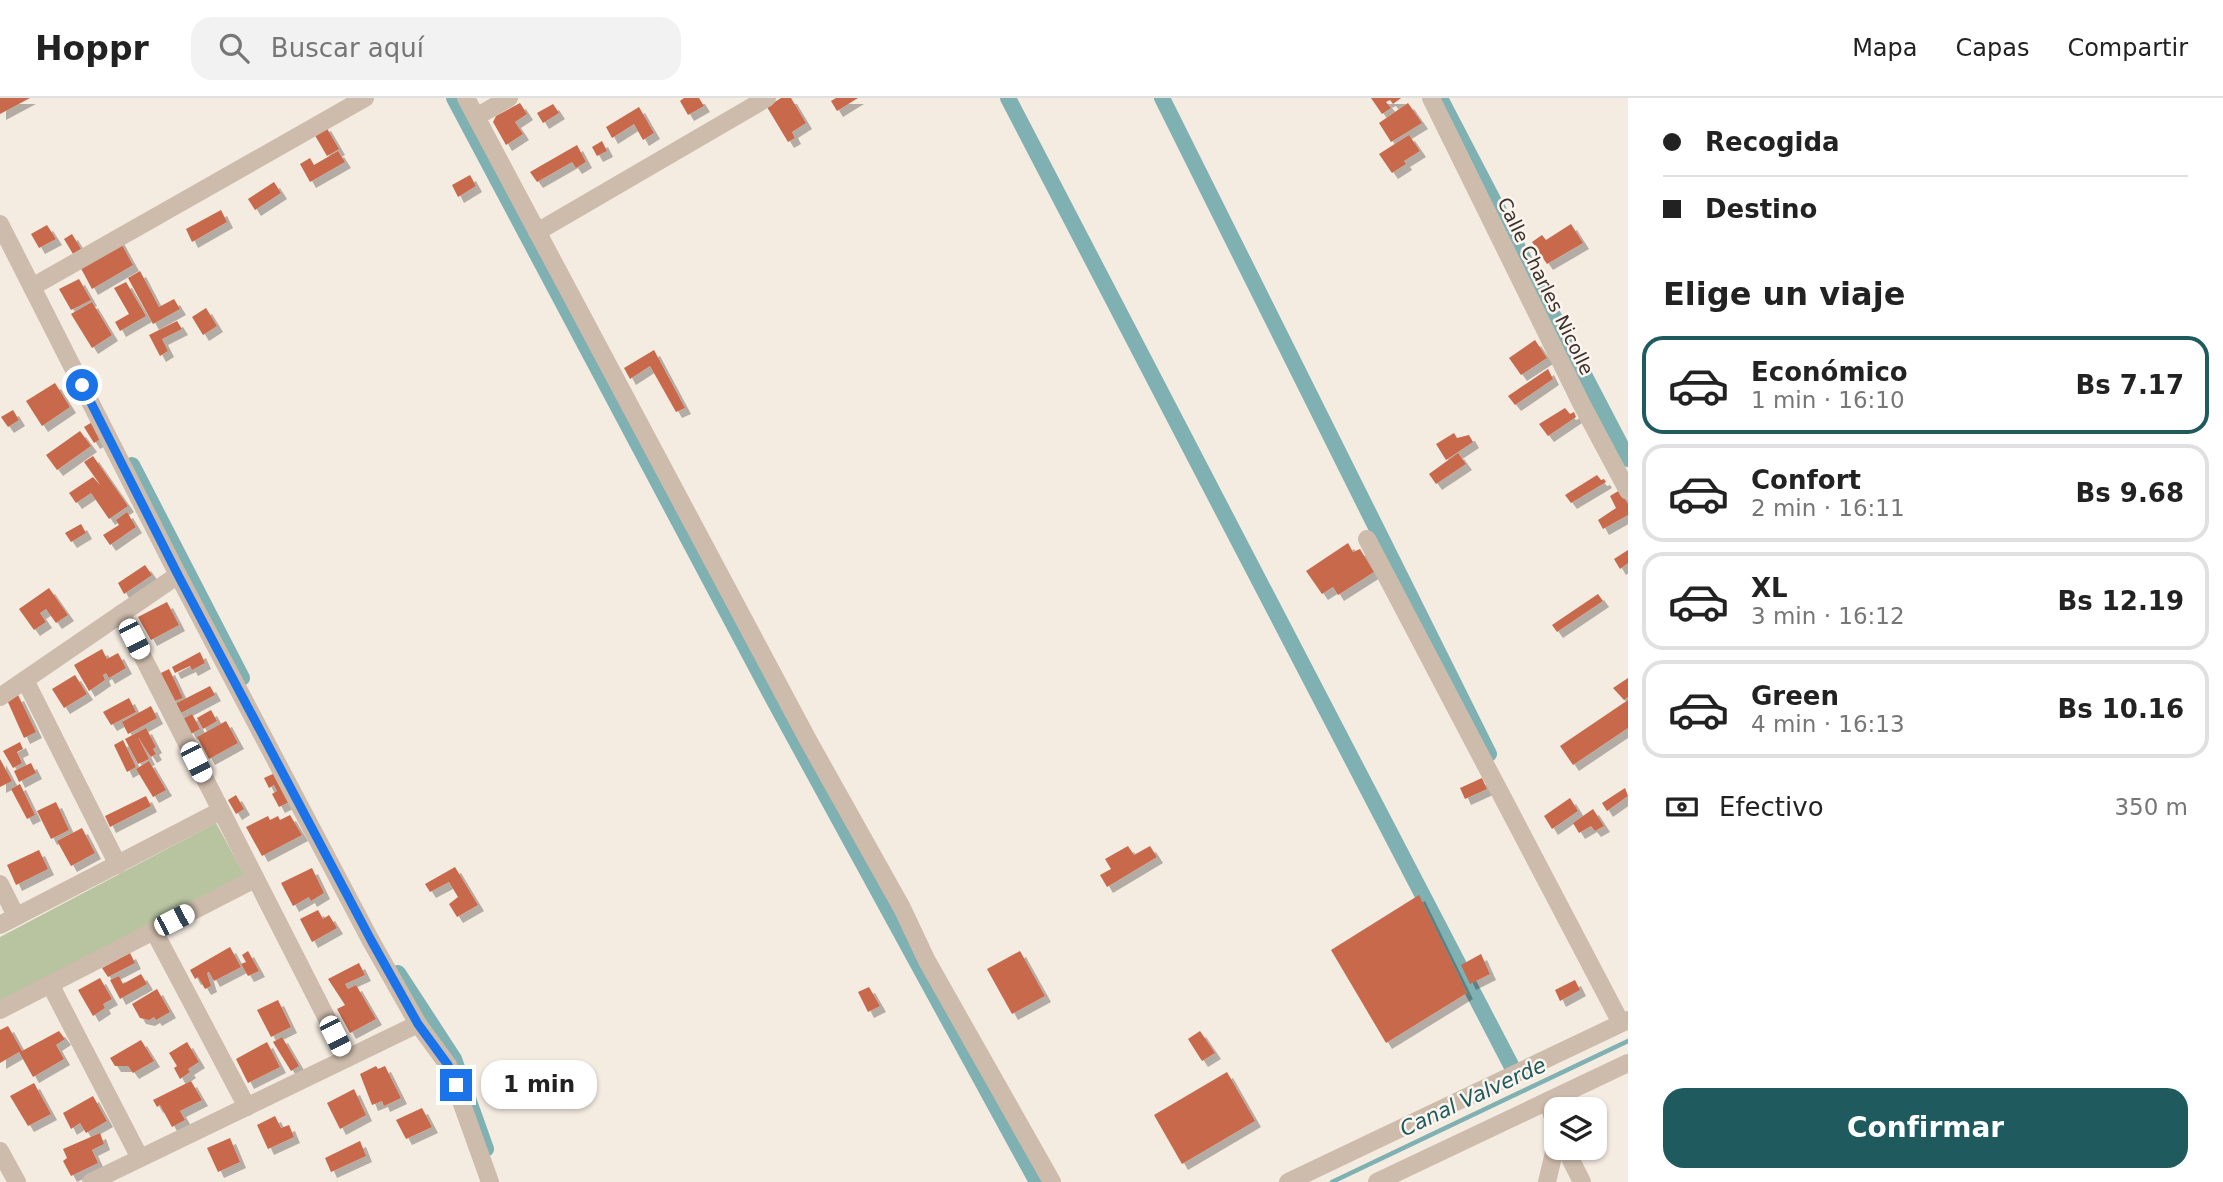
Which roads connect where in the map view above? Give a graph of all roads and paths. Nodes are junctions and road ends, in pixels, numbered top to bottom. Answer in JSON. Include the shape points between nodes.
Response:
{"nodes":[{"id":1,"x":365,"y":98,"type":"edge"},
{"id":2,"x":466,"y":98,"type":"edge"},
{"id":3,"x":509,"y":98,"type":"edge"},
{"id":4,"x":767,"y":98,"type":"edge"},
{"id":5,"x":1431,"y":98,"type":"edge"},
{"id":6,"x":476,"y":117,"type":"junction"},
{"id":7,"x":0,"y":225,"type":"edge"},
{"id":8,"x":537,"y":232,"type":"junction"},
{"id":9,"x":32,"y":287,"type":"junction"},
{"id":10,"x":1628,"y":491,"type":"edge"},
{"id":11,"x":1367,"y":538,"type":"dead end"},
{"id":12,"x":178,"y":575,"type":"junction"},
{"id":13,"x":121,"y":614,"type":"junction"},
{"id":14,"x":25,"y":680,"type":"junction"},
{"id":15,"x":0,"y":697,"type":"edge"},
{"id":16,"x":220,"y":811,"type":"junction"},
{"id":17,"x":118,"y":865,"type":"junction"},
{"id":18,"x":255,"y":879,"type":"junction"},
{"id":19,"x":0,"y":884,"type":"edge"},
{"id":20,"x":16,"y":916,"type":"junction"},
{"id":21,"x":0,"y":925,"type":"edge"},
{"id":22,"x":154,"y":931,"type":"junction"},
{"id":23,"x":50,"y":984,"type":"junction"},
{"id":24,"x":0,"y":1010,"type":"edge"},
{"id":25,"x":1625,"y":1022,"type":"edge"},
{"id":26,"x":418,"y":1024,"type":"junction"},
{"id":27,"x":347,"y":1058,"type":"junction"},
{"id":28,"x":1628,"y":1063,"type":"edge"},
{"id":29,"x":1556,"y":1097,"type":"edge"},
{"id":30,"x":1544,"y":1103,"type":"edge"},
{"id":31,"x":247,"y":1107,"type":"junction"},
{"id":32,"x":0,"y":1151,"type":"edge"},
{"id":33,"x":140,"y":1158,"type":"junction"},
{"id":34,"x":1552,"y":1160,"type":"edge"},
{"id":35,"x":1570,"y":1160,"type":"edge"},
{"id":36,"x":17,"y":1182,"type":"edge"},
{"id":37,"x":91,"y":1182,"type":"edge"},
{"id":38,"x":490,"y":1182,"type":"edge"},
{"id":39,"x":1052,"y":1182,"type":"edge"},
{"id":40,"x":1288,"y":1182,"type":"edge"},
{"id":41,"x":1377,"y":1182,"type":"edge"},
{"id":42,"x":1547,"y":1182,"type":"edge"},
{"id":43,"x":1582,"y":1182,"type":"edge"}],
"edges":[{"from":1,"to":9,"type":"street"},
{"from":2,"to":6,"type":"street"},
{"from":3,"to":6,"type":"street"},
{"from":4,"to":8,"type":"street"},
{"from":5,"to":10,"type":"street","name":"Calle Charles Nicolle"},
{"from":6,"to":8,"type":"street"},
{"from":7,"to":9,"type":"street"},
{"from":8,"to":39,"type":"street","via":[[927,961]]},
{"from":9,"to":12,"type":"street"},
{"from":11,"to":25,"type":"street"},
{"from":12,"to":13,"type":"street"},
{"from":12,"to":26,"type":"street"},
{"from":13,"to":14,"type":"street"},
{"from":13,"to":16,"type":"street"},
{"from":14,"to":15,"type":"street"},
{"from":14,"to":17,"type":"street"},
{"from":16,"to":17,"type":"street"},
{"from":16,"to":18,"type":"street"},
{"from":17,"to":20,"type":"street"},
{"from":18,"to":22,"type":"street"},
{"from":18,"to":27,"type":"street"},
{"from":19,"to":20,"type":"street"},
{"from":20,"to":21,"type":"street"},
{"from":22,"to":23,"type":"street"},
{"from":22,"to":31,"type":"street"},
{"from":23,"to":24,"type":"street"},
{"from":23,"to":33,"type":"street"},
{"from":25,"to":40,"type":"street"},
{"from":26,"to":27,"type":"street"},
{"from":26,"to":38,"type":"street","via":[[448,1065]]},
{"from":27,"to":31,"type":"street"},
{"from":28,"to":29,"type":"street"},
{"from":30,"to":41,"type":"street"},
{"from":31,"to":33,"type":"street"},
{"from":32,"to":36,"type":"street"},
{"from":33,"to":37,"type":"street"},
{"from":34,"to":42,"type":"street"},
{"from":35,"to":43,"type":"street"}]}
